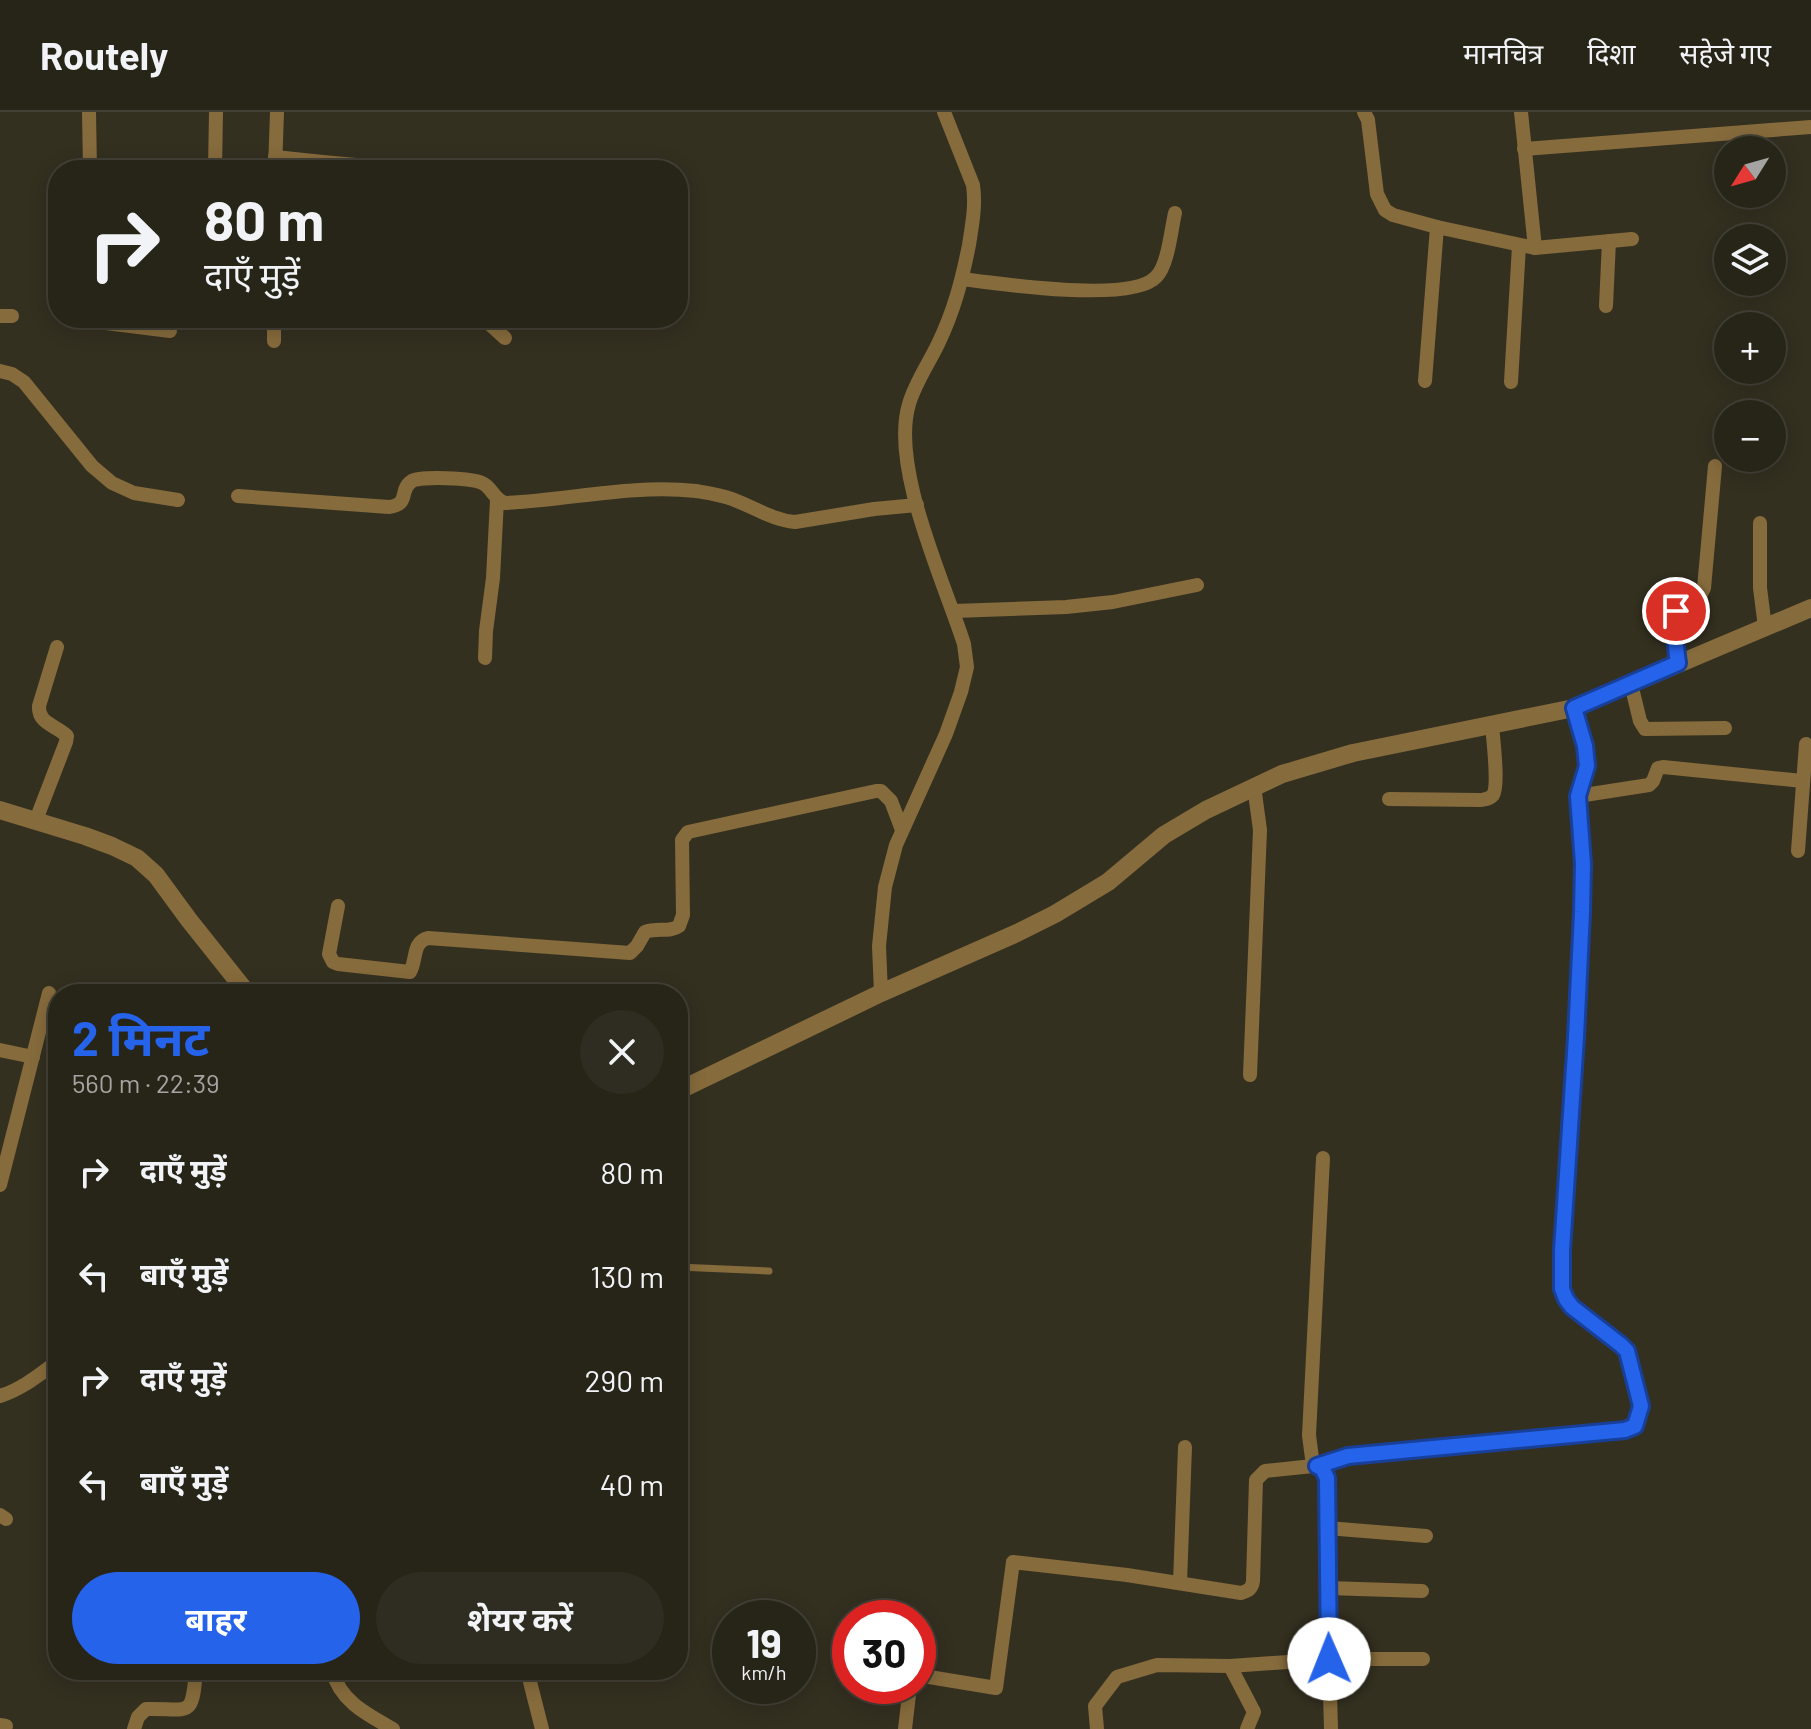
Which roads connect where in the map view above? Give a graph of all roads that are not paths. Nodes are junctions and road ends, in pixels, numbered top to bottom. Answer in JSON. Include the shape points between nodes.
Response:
{"nodes":[{"id":1,"x":89,"y":112,"type":"edge"},
{"id":2,"x":216,"y":112,"type":"edge"},
{"id":3,"x":277,"y":112,"type":"edge"},
{"id":4,"x":944,"y":112,"type":"edge"},
{"id":5,"x":1364,"y":112,"type":"edge"},
{"id":6,"x":1521,"y":112,"type":"edge"},
{"id":7,"x":1811,"y":127,"type":"edge"},
{"id":8,"x":1524,"y":149,"type":"junction"},
{"id":9,"x":90,"y":160,"type":"edge"},
{"id":10,"x":215,"y":160,"type":"edge"},
{"id":11,"x":275,"y":160,"type":"edge"},
{"id":12,"x":1175,"y":213,"type":"dead end"},
{"id":13,"x":1437,"y":227,"type":"junction"},
{"id":14,"x":1632,"y":239,"type":"dead end"},
{"id":15,"x":1609,"y":241,"type":"junction"},
{"id":16,"x":1527,"y":247,"type":"junction"},
{"id":17,"x":963,"y":279,"type":"junction"},
{"id":18,"x":1606,"y":306,"type":"dead end"},
{"id":19,"x":146,"y":328,"type":"edge"},
{"id":20,"x":274,"y":328,"type":"edge"},
{"id":21,"x":494,"y":328,"type":"edge"},
{"id":22,"x":170,"y":331,"type":"dead end"},
{"id":23,"x":505,"y":338,"type":"dead end"},
{"id":24,"x":274,"y":341,"type":"dead end"},
{"id":25,"x":0,"y":371,"type":"edge"},
{"id":26,"x":1425,"y":381,"type":"dead end"},
{"id":27,"x":1511,"y":382,"type":"dead end"},
{"id":28,"x":1714,"y":472,"type":"edge"},
{"id":29,"x":238,"y":496,"type":"dead end"},
{"id":30,"x":178,"y":500,"type":"dead end"},
{"id":31,"x":497,"y":500,"type":"junction"},
{"id":32,"x":917,"y":505,"type":"junction"},
{"id":33,"x":1760,"y":523,"type":"dead end"},
{"id":34,"x":1197,"y":585,"type":"dead end"},
{"id":35,"x":1811,"y":608,"type":"edge"},
{"id":36,"x":954,"y":611,"type":"junction"},
{"id":37,"x":1765,"y":627,"type":"junction"},
{"id":38,"x":57,"y":647,"type":"dead end"},
{"id":39,"x":485,"y":658,"type":"dead end"},
{"id":40,"x":1678,"y":663,"type":"junction"},
{"id":41,"x":1631,"y":684,"type":"junction"},
{"id":42,"x":1574,"y":708,"type":"junction"},
{"id":43,"x":1492,"y":725,"type":"junction"},
{"id":44,"x":1725,"y":728,"type":"dead end"},
{"id":45,"x":1806,"y":744,"type":"dead end"},
{"id":46,"x":1803,"y":781,"type":"junction"},
{"id":47,"x":1254,"y":786,"type":"junction"},
{"id":48,"x":1578,"y":796,"type":"junction"},
{"id":49,"x":1389,"y":799,"type":"dead end"},
{"id":50,"x":0,"y":810,"type":"edge"},
{"id":51,"x":36,"y":820,"type":"junction"},
{"id":52,"x":902,"y":830,"type":"junction"},
{"id":53,"x":1798,"y":851,"type":"dead end"},
{"id":54,"x":338,"y":906,"type":"dead end"},
{"id":55,"x":240,"y":984,"type":"edge"},
{"id":56,"x":881,"y":993,"type":"junction"},
{"id":57,"x":48,"y":997,"type":"edge"},
{"id":58,"x":0,"y":1050,"type":"edge"},
{"id":59,"x":33,"y":1057,"type":"junction"},
{"id":60,"x":1250,"y":1075,"type":"dead end"},
{"id":61,"x":688,"y":1086,"type":"edge"},
{"id":62,"x":1323,"y":1158,"type":"dead end"},
{"id":63,"x":0,"y":1185,"type":"edge"},
{"id":64,"x":688,"y":1267,"type":"edge"},
{"id":65,"x":769,"y":1271,"type":"dead end"},
{"id":66,"x":48,"y":1368,"type":"edge"},
{"id":67,"x":0,"y":1396,"type":"edge"},
{"id":68,"x":1185,"y":1447,"type":"dead end"},
{"id":69,"x":1315,"y":1466,"type":"junction"},
{"id":70,"x":1327,"y":1528,"type":"junction"},
{"id":71,"x":1426,"y":1536,"type":"dead end"},
{"id":72,"x":1180,"y":1583,"type":"junction"},
{"id":73,"x":1327,"y":1588,"type":"junction"},
{"id":74,"x":1422,"y":1591,"type":"dead end"},
{"id":75,"x":1329,"y":1659,"type":"junction"},
{"id":76,"x":1423,"y":1659,"type":"dead end"},
{"id":77,"x":1230,"y":1666,"type":"junction"},
{"id":78,"x":936,"y":1678,"type":"edge"},
{"id":79,"x":195,"y":1680,"type":"edge"},
{"id":80,"x":336,"y":1680,"type":"edge"},
{"id":81,"x":530,"y":1680,"type":"edge"},
{"id":82,"x":908,"y":1704,"type":"edge"},
{"id":83,"x":134,"y":1729,"type":"edge"},
{"id":84,"x":393,"y":1729,"type":"edge"},
{"id":85,"x":542,"y":1729,"type":"edge"},
{"id":86,"x":905,"y":1729,"type":"edge"},
{"id":87,"x":1097,"y":1729,"type":"edge"},
{"id":88,"x":1247,"y":1729,"type":"edge"},
{"id":89,"x":1331,"y":1729,"type":"edge"}],
"edges":[{"from":1,"to":9,"type":"street"},
{"from":2,"to":10,"type":"street"},
{"from":3,"to":11,"type":"street"},
{"from":4,"to":17,"type":"street","via":[[975,197]]},
{"from":5,"to":13,"type":"street","via":[[1380,203],[1393,215]]},
{"from":6,"to":8,"type":"street"},
{"from":7,"to":8,"type":"street"},
{"from":8,"to":16,"type":"street"},
{"from":12,"to":17,"type":"street","via":[[1162,269],[1138,287],[1020,286]]},
{"from":13,"to":16,"type":"street"},
{"from":13,"to":26,"type":"street"},
{"from":14,"to":15,"type":"street"},
{"from":15,"to":16,"type":"street"},
{"from":15,"to":18,"type":"street"},
{"from":16,"to":27,"type":"street"},
{"from":17,"to":32,"type":"street","via":[[948,324],[909,404],[905,441]]},
{"from":19,"to":22,"type":"street"},
{"from":20,"to":24,"type":"street"},
{"from":21,"to":23,"type":"street"},
{"from":25,"to":30,"type":"street","via":[[24,382],[112,483],[134,493]]},
{"from":28,"to":40,"type":"street","via":[[1704,588],[1698,600],[1681,607],[1674,617]]},
{"from":29,"to":31,"type":"street","via":[[389,507],[403,500],[412,481],[431,479],[477,481]]},
{"from":31,"to":32,"type":"street","via":[[681,490],[731,499],[795,522]]},
{"from":31,"to":39,"type":"street"},
{"from":32,"to":36,"type":"street"},
{"from":33,"to":37,"type":"street"},
{"from":34,"to":36,"type":"street","via":[[1113,602]]},
{"from":35,"to":37,"type":"street"},
{"from":36,"to":52,"type":"street","via":[[967,654],[966,677]]},
{"from":37,"to":40,"type":"street"},
{"from":38,"to":51,"type":"street","via":[[38,713],[67,736]]},
{"from":40,"to":41,"type":"street"},
{"from":41,"to":42,"type":"street"},
{"from":41,"to":44,"type":"street","via":[[1645,729]]},
{"from":42,"to":43,"type":"street"},
{"from":42,"to":48,"type":"street","via":[[1587,766]]},
{"from":43,"to":47,"type":"street","via":[[1353,753]]},
{"from":43,"to":49,"type":"street","via":[[1496,785],[1488,799]]},
{"from":45,"to":46,"type":"street"},
{"from":46,"to":48,"type":"street","via":[[1663,767],[1649,785]]},
{"from":46,"to":53,"type":"street"},
{"from":47,"to":56,"type":"street","via":[[1164,835],[1108,882],[1055,914]]},
{"from":47,"to":60,"type":"street","via":[[1260,830]]},
{"from":48,"to":69,"type":"street","via":[[1582,912],[1561,1280],[1572,1307],[1627,1351],[1641,1406],[1637,1422],[1625,1430],[1348,1456]]},
{"from":50,"to":51,"type":"street"},
{"from":51,"to":55,"type":"street","via":[[112,846],[146,865]]},
{"from":52,"to":54,"type":"street","via":[[891,801],[876,791],[688,832],[682,840],[679,926],[645,932],[630,953],[423,938],[410,972],[338,964],[329,954]]},
{"from":52,"to":56,"type":"street","via":[[883,901]]},
{"from":56,"to":61,"type":"street"},
{"from":57,"to":59,"type":"street"},
{"from":58,"to":59,"type":"street"},
{"from":59,"to":63,"type":"street"},
{"from":62,"to":69,"type":"street","via":[[1309,1435]]},
{"from":64,"to":65,"type":"lane"},
{"from":66,"to":67,"type":"street"},
{"from":68,"to":72,"type":"street"},
{"from":69,"to":70,"type":"street","via":[[1327,1478]]},
{"from":69,"to":72,"type":"street","via":[[1271,1470],[1256,1480],[1250,1589],[1241,1593]]},
{"from":70,"to":71,"type":"street"},
{"from":70,"to":73,"type":"street"},
{"from":72,"to":78,"type":"street","via":[[1013,1562],[996,1688]]},
{"from":73,"to":74,"type":"street"},
{"from":73,"to":75,"type":"street"},
{"from":75,"to":76,"type":"street"},
{"from":75,"to":77,"type":"street"},
{"from":75,"to":89,"type":"street"},
{"from":77,"to":87,"type":"street","via":[[1157,1665],[1117,1677],[1095,1706]]},
{"from":77,"to":88,"type":"street","via":[[1254,1712]]},
{"from":79,"to":83,"type":"street","via":[[188,1707],[146,1709]]},
{"from":80,"to":84,"type":"street","via":[[347,1700]]},
{"from":81,"to":85,"type":"street"},
{"from":82,"to":86,"type":"street"}]}
